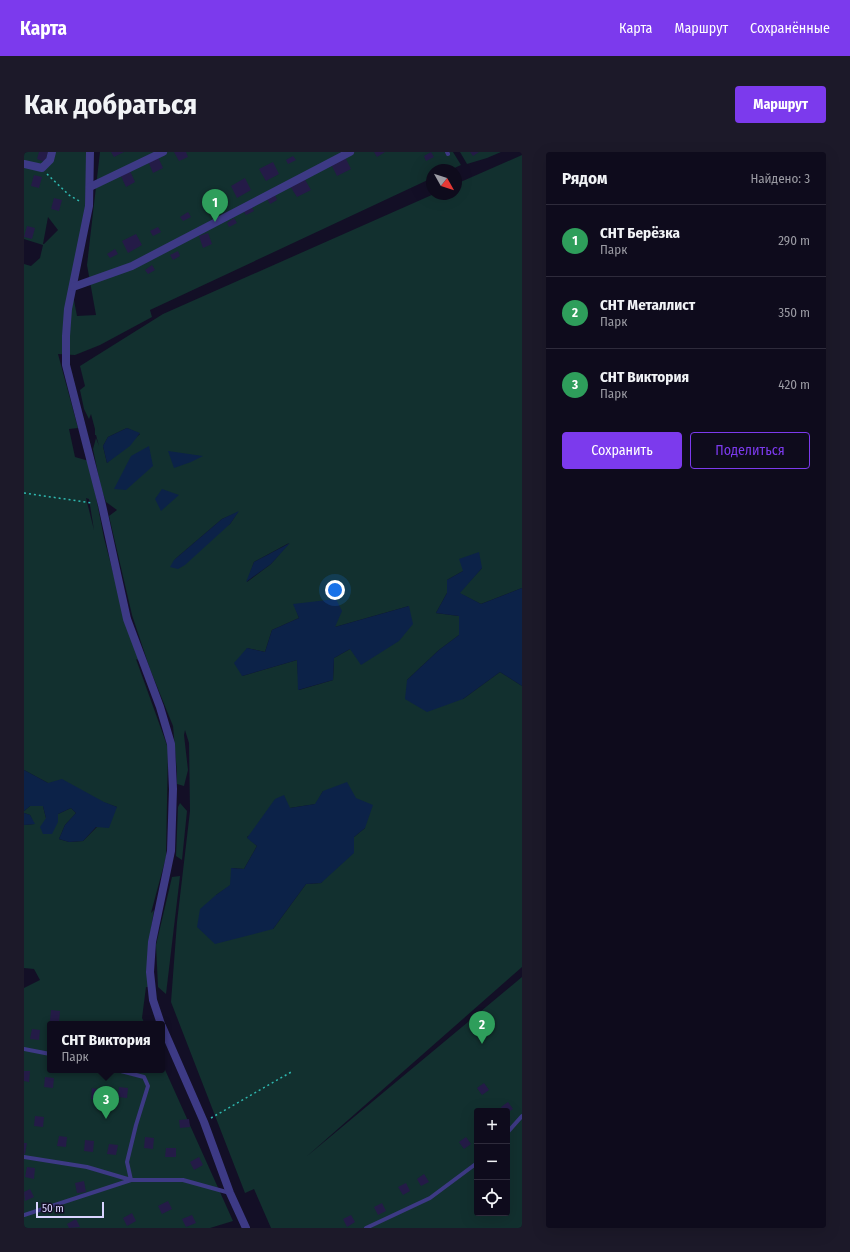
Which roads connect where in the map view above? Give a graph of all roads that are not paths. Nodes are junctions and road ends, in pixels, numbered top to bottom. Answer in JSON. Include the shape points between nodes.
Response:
{"nodes":[{"id":1,"x":52,"y":152,"type":"edge"},
{"id":2,"x":90,"y":152,"type":"edge"},
{"id":3,"x":163,"y":152,"type":"edge"},
{"id":4,"x":350,"y":152,"type":"edge"},
{"id":5,"x":24,"y":164,"type":"edge"},
{"id":6,"x":90,"y":187,"type":"junction"},
{"id":7,"x":73,"y":287,"type":"junction"},
{"id":8,"x":161,"y":1021,"type":"edge"},
{"id":9,"x":165,"y":1032,"type":"edge"},
{"id":10,"x":24,"y":1049,"type":"edge"},
{"id":11,"x":47,"y":1053,"type":"edge"},
{"id":12,"x":128,"y":1073,"type":"edge"},
{"id":13,"x":522,"y":1116,"type":"edge"},
{"id":14,"x":510,"y":1130,"type":"edge"},
{"id":15,"x":24,"y":1157,"type":"edge"},
{"id":16,"x":474,"y":1165,"type":"edge"},
{"id":17,"x":131,"y":1180,"type":"junction"},
{"id":18,"x":230,"y":1193,"type":"junction"},
{"id":19,"x":24,"y":1216,"type":"edge"},
{"id":20,"x":246,"y":1228,"type":"edge"},
{"id":21,"x":366,"y":1228,"type":"edge"}],
"edges":[{"from":1,"to":5,"type":"street","via":[[50,160],[42,168]]},
{"from":2,"to":6,"type":"street"},
{"from":3,"to":6,"type":"street"},
{"from":4,"to":7,"type":"street","via":[[132,266]]},
{"from":6,"to":7,"type":"street","via":[[89,206]]},
{"from":7,"to":8,"type":"street","via":[[68,309],[66,365],[102,505],[127,619],[171,744],[171,852],[152,942],[150,972],[153,1000]]},
{"from":9,"to":18,"type":"street","via":[[204,1122]]},
{"from":10,"to":11,"type":"lane"},
{"from":12,"to":17,"type":"lane","via":[[144,1077],[148,1086],[127,1162]]},
{"from":13,"to":14,"type":"lane"},
{"from":15,"to":17,"type":"lane","via":[[87,1167]]},
{"from":16,"to":21,"type":"lane","via":[[430,1198]]},
{"from":17,"to":18,"type":"lane","via":[[183,1180]]},
{"from":17,"to":19,"type":"lane"},
{"from":18,"to":20,"type":"street"}]}
